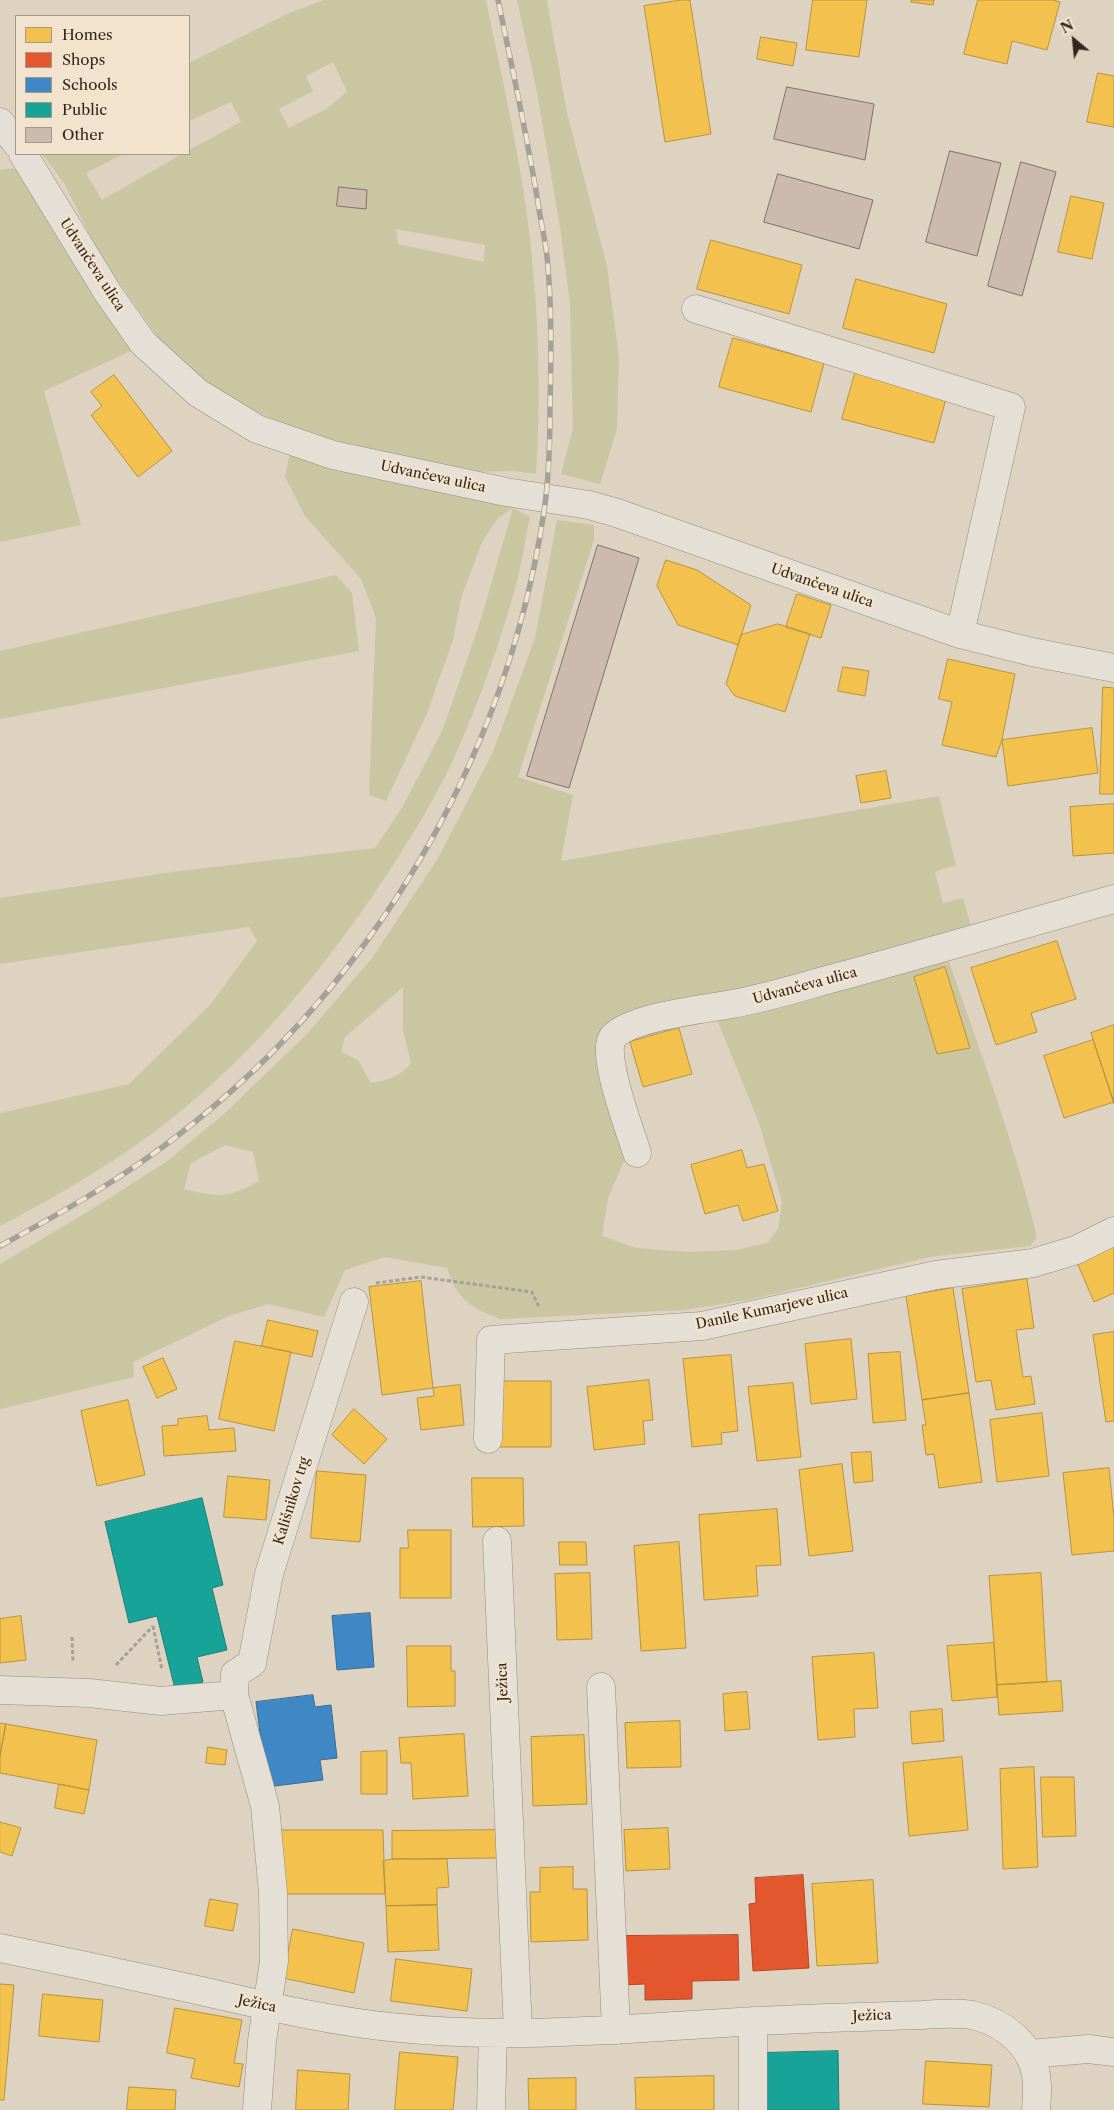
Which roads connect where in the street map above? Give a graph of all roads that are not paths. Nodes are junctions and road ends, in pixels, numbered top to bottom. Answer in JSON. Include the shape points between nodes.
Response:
{"nodes":[{"id":1,"x":19,"y":155,"type":"edge"},
{"id":2,"x":696,"y":309,"type":"dead end"},
{"id":3,"x":960,"y":634,"type":"junction"},
{"id":4,"x":1114,"y":668,"type":"edge"},
{"id":5,"x":1114,"y":899,"type":"edge"},
{"id":6,"x":637,"y":1154,"type":"dead end"},
{"id":7,"x":1114,"y":1231,"type":"edge"},
{"id":8,"x":354,"y":1302,"type":"road end"},
{"id":9,"x":488,"y":1439,"type":"dead end"},
{"id":10,"x":497,"y":1541,"type":"dead end"},
{"id":11,"x":601,"y":1687,"type":"dead end"},
{"id":12,"x":0,"y":1690,"type":"edge"},
{"id":13,"x":234,"y":1695,"type":"junction"},
{"id":14,"x":0,"y":1948,"type":"edge"},
{"id":15,"x":267,"y":2006,"type":"junction"},
{"id":16,"x":753,"y":2021,"type":"junction"},
{"id":17,"x":616,"y":2030,"type":"junction"},
{"id":18,"x":505,"y":2032,"type":"junction"},
{"id":19,"x":1114,"y":2052,"type":"edge"},
{"id":20,"x":1029,"y":2054,"type":"junction"},
{"id":21,"x":257,"y":2110,"type":"edge"},
{"id":22,"x":491,"y":2110,"type":"edge"},
{"id":23,"x":753,"y":2110,"type":"edge"},
{"id":24,"x":1036,"y":2110,"type":"edge"}],
"edges":[{"from":1,"to":3,"type":"street","name":"Udvančeva ulica","via":[[143,343],[198,393],[257,429],[333,456],[617,513]]},
{"from":2,"to":3,"type":"street","via":[[1011,407]]},
{"from":3,"to":4,"type":"street","name":"Udvančeva ulica"},
{"from":5,"to":6,"type":"street","name":"Udvančeva ulica","via":[[747,1001],[647,1020],[626,1029],[613,1038],[608,1052]]},
{"from":7,"to":9,"type":"street","name":"Danile Kumarjeve ulica","via":[[1076,1250],[1033,1263],[936,1276],[702,1326],[491,1340]]},
{"from":8,"to":13,"type":"street","name":"Kališnikov trg","via":[[269,1574],[252,1663],[236,1674]]},
{"from":10,"to":18,"type":"street","name":"Ježica"},
{"from":11,"to":17,"type":"street"},
{"from":12,"to":13,"type":"street","via":[[168,1700]]},
{"from":13,"to":15,"type":"street","via":[[265,1806],[275,1924],[274,1962]]},
{"from":14,"to":15,"type":"street","name":"Ježica"},
{"from":15,"to":18,"type":"street","name":"Ježica","via":[[392,2027]]},
{"from":15,"to":21,"type":"street"},
{"from":16,"to":17,"type":"street","name":"Ježica"},
{"from":16,"to":20,"type":"street","name":"Ježica","via":[[964,2014],[1002,2027]]},
{"from":16,"to":23,"type":"street"},
{"from":17,"to":18,"type":"street","name":"Ježica"},
{"from":18,"to":22,"type":"street"},
{"from":19,"to":20,"type":"street","via":[[1088,2050]]},
{"from":20,"to":24,"type":"street","via":[[1036,2074]]}]}
